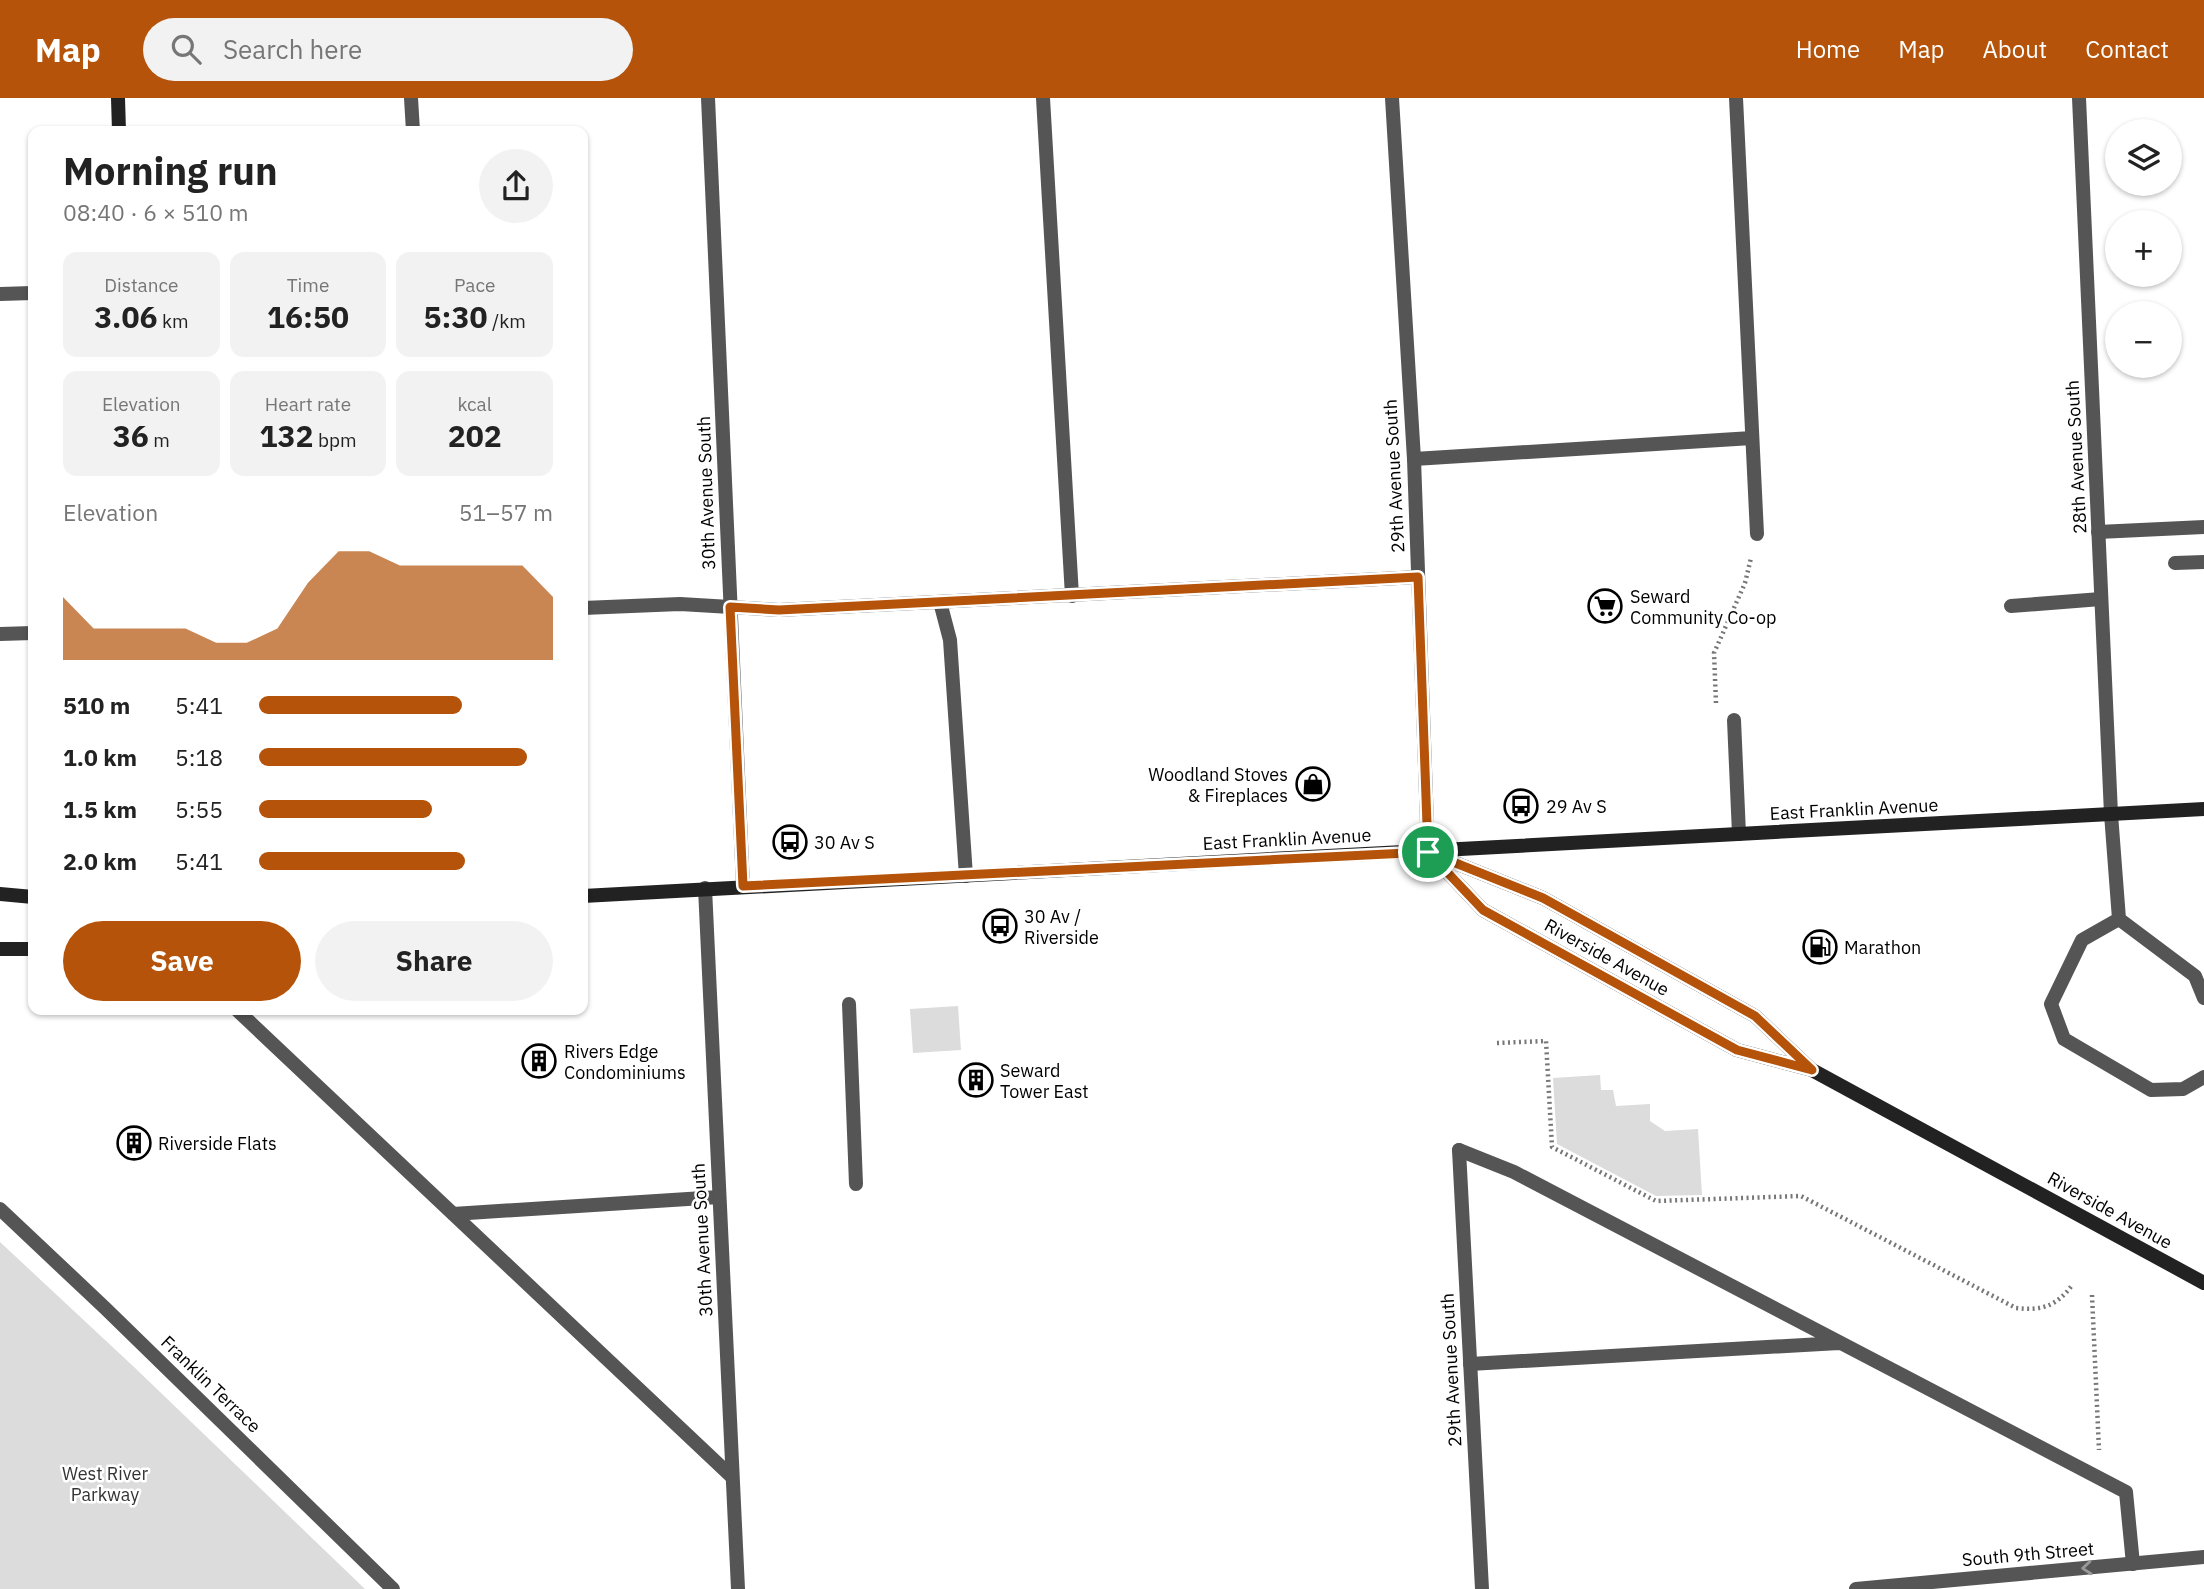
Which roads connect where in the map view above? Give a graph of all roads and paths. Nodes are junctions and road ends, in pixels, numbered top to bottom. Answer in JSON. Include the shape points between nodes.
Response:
{"nodes":[{"id":1,"x":118,"y":98,"type":"edge"},
{"id":2,"x":411,"y":98,"type":"edge"},
{"id":3,"x":708,"y":98,"type":"edge"},
{"id":4,"x":1043,"y":98,"type":"edge"},
{"id":5,"x":1392,"y":98,"type":"edge"},
{"id":6,"x":1736,"y":98,"type":"edge"},
{"id":7,"x":2079,"y":98,"type":"edge"},
{"id":8,"x":119,"y":126,"type":"edge"},
{"id":9,"x":413,"y":126,"type":"edge"},
{"id":10,"x":0,"y":293,"type":"edge"},
{"id":11,"x":28,"y":293,"type":"edge"},
{"id":12,"x":1752,"y":438,"type":"junction"},
{"id":13,"x":1414,"y":459,"type":"junction"},
{"id":14,"x":2204,"y":527,"type":"edge"},
{"id":15,"x":2098,"y":532,"type":"junction"},
{"id":16,"x":1758,"y":534,"type":"joint"},
{"id":17,"x":2204,"y":562,"type":"edge"},
{"id":18,"x":2175,"y":563,"type":"dead end"},
{"id":19,"x":1418,"y":577,"type":"junction"},
{"id":20,"x":1072,"y":596,"type":"junction"},
{"id":21,"x":2101,"y":599,"type":"junction"},
{"id":22,"x":940,"y":602,"type":"junction"},
{"id":23,"x":2011,"y":606,"type":"dead end"},
{"id":24,"x":730,"y":607,"type":"junction"},
{"id":25,"x":588,"y":608,"type":"edge"},
{"id":26,"x":28,"y":633,"type":"edge"},
{"id":27,"x":0,"y":634,"type":"edge"},
{"id":28,"x":1716,"y":706,"type":"dead end"},
{"id":29,"x":1734,"y":720,"type":"dead end"},
{"id":30,"x":2204,"y":809,"type":"edge"},
{"id":31,"x":2112,"y":814,"type":"junction"},
{"id":32,"x":1739,"y":834,"type":"junction"},
{"id":33,"x":1428,"y":852,"type":"junction"},
{"id":34,"x":966,"y":876,"type":"junction"},
{"id":35,"x":743,"y":886,"type":"junction"},
{"id":36,"x":705,"y":888,"type":"junction"},
{"id":37,"x":0,"y":894,"type":"edge"},
{"id":38,"x":588,"y":896,"type":"edge"},
{"id":39,"x":28,"y":897,"type":"edge"},
{"id":40,"x":2119,"y":919,"type":"junction"},
{"id":41,"x":0,"y":948,"type":"edge"},
{"id":42,"x":28,"y":949,"type":"edge"},
{"id":43,"x":2204,"y":998,"type":"edge"},
{"id":44,"x":849,"y":1004,"type":"dead end"},
{"id":45,"x":242,"y":1015,"type":"edge"},
{"id":46,"x":1497,"y":1043,"type":"dead end"},
{"id":47,"x":1812,"y":1070,"type":"junction"},
{"id":48,"x":2204,"y":1077,"type":"edge"},
{"id":49,"x":856,"y":1184,"type":"dead end"},
{"id":50,"x":719,"y":1197,"type":"junction"},
{"id":51,"x":0,"y":1209,"type":"edge"},
{"id":52,"x":453,"y":1214,"type":"junction"},
{"id":53,"x":2204,"y":1283,"type":"edge"},
{"id":54,"x":2073,"y":1284,"type":"dead end"},
{"id":55,"x":2092,"y":1295,"type":"dead end"},
{"id":56,"x":1841,"y":1343,"type":"junction"},
{"id":57,"x":1470,"y":1364,"type":"junction"},
{"id":58,"x":732,"y":1477,"type":"junction"},
{"id":59,"x":2100,"y":1479,"type":"junction"},
{"id":60,"x":2204,"y":1557,"type":"edge"},
{"id":61,"x":2133,"y":1564,"type":"junction"},
{"id":62,"x":393,"y":1589,"type":"edge"},
{"id":63,"x":738,"y":1589,"type":"edge"},
{"id":64,"x":1482,"y":1589,"type":"edge"},
{"id":65,"x":1856,"y":1589,"type":"edge"}],
"edges":[{"from":1,"to":8,"type":"street"},
{"from":2,"to":9,"type":"street"},
{"from":3,"to":24,"type":"street","name":"30th Avenue South"},
{"from":4,"to":20,"type":"street"},
{"from":5,"to":13,"type":"street","name":"29th Avenue South"},
{"from":6,"to":12,"type":"street"},
{"from":7,"to":15,"type":"street","name":"28th Avenue South"},
{"from":10,"to":11,"type":"street"},
{"from":12,"to":13,"type":"street"},
{"from":12,"to":16,"type":"street"},
{"from":13,"to":19,"type":"street","name":"29th Avenue South"},
{"from":14,"to":15,"type":"street"},
{"from":15,"to":21,"type":"street","name":"28th Avenue South"},
{"from":16,"to":28,"type":"path","via":[[1745,583],[1714,653]]},
{"from":17,"to":18,"type":"street"},
{"from":19,"to":20,"type":"street"},
{"from":19,"to":33,"type":"street","name":"29th Avenue South"},
{"from":20,"to":22,"type":"street"},
{"from":21,"to":23,"type":"street"},
{"from":21,"to":31,"type":"street","name":"28th Avenue South"},
{"from":22,"to":24,"type":"street","via":[[779,610]]},
{"from":22,"to":34,"type":"street","via":[[950,640]]},
{"from":24,"to":25,"type":"street"},
{"from":24,"to":35,"type":"street","name":"30th Avenue South"},
{"from":26,"to":27,"type":"street"},
{"from":29,"to":32,"type":"street"},
{"from":30,"to":31,"type":"street","name":"East Franklin Avenue"},
{"from":31,"to":32,"type":"street","name":"East Franklin Avenue"},
{"from":31,"to":40,"type":"street","name":"28th Avenue South"},
{"from":32,"to":33,"type":"street","name":"East Franklin Avenue"},
{"from":33,"to":34,"type":"street","name":"East Franklin Avenue"},
{"from":33,"to":47,"type":"street","name":"Riverside Avenue","via":[[1543,898],[1755,1016]]},
{"from":33,"to":47,"type":"street","name":"Riverside Avenue","via":[[1483,910],[1737,1050]]},
{"from":34,"to":35,"type":"street","name":"East Franklin Avenue"},
{"from":35,"to":36,"type":"street","name":"East Franklin Avenue"},
{"from":36,"to":38,"type":"street","name":"East Franklin Avenue"},
{"from":36,"to":50,"type":"street","name":"30th Avenue South"},
{"from":37,"to":39,"type":"street"},
{"from":40,"to":43,"type":"street","via":[[2195,976]]},
{"from":40,"to":48,"type":"street","via":[[2081,940],[2056,993],[2051,1004],[2064,1039],[2151,1090],[2183,1090]]},
{"from":41,"to":42,"type":"street"},
{"from":44,"to":49,"type":"street"},
{"from":45,"to":52,"type":"street"},
{"from":46,"to":54,"type":"path","via":[[1546,1041],[1552,1147],[1656,1201],[1801,1196],[2016,1308],[2034,1310],[2052,1304]]},
{"from":47,"to":53,"type":"street","name":"Riverside Avenue"},
{"from":50,"to":52,"type":"street"},
{"from":50,"to":58,"type":"street","name":"30th Avenue South"},
{"from":51,"to":62,"type":"street","name":"Franklin Terrace"},
{"from":52,"to":58,"type":"street"},
{"from":55,"to":59,"type":"path"},
{"from":56,"to":57,"type":"street"},
{"from":56,"to":57,"type":"street","name":"29th Avenue South","via":[[1514,1172],[1459,1150]]},
{"from":56,"to":59,"type":"street"},
{"from":57,"to":64,"type":"street","name":"29th Avenue South"},
{"from":58,"to":63,"type":"street","name":"30th Avenue South"},
{"from":59,"to":61,"type":"street","via":[[2126,1492]]},
{"from":60,"to":61,"type":"street","name":"South 9th Street"},
{"from":61,"to":65,"type":"street","name":"South 9th Street","one_way":true}]}
